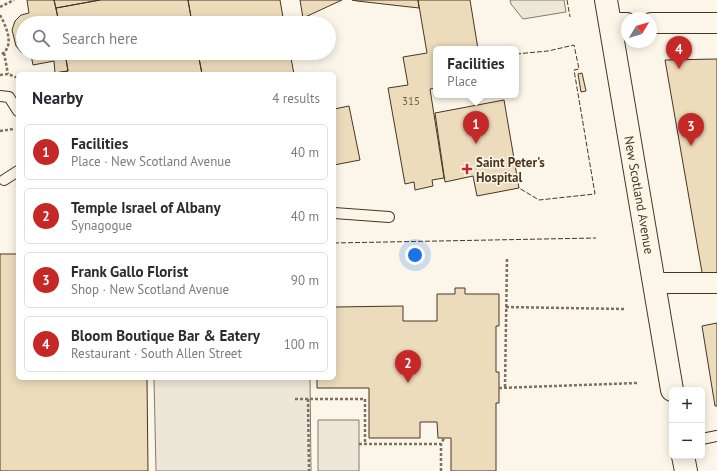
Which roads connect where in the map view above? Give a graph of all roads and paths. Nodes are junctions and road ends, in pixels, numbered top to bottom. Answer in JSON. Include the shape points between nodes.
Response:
{"nodes":[{"id":1,"x":14,"y":0,"type":"edge"},
{"id":2,"x":606,"y":0,"type":"edge"},
{"id":3,"x":0,"y":7,"type":"edge"},
{"id":4,"x":0,"y":15,"type":"edge"},
{"id":5,"x":618,"y":23,"type":"edge"},
{"id":6,"x":657,"y":23,"type":"edge"},
{"id":7,"x":717,"y":23,"type":"edge"},
{"id":8,"x":4,"y":53,"type":"junction"},
{"id":9,"x":0,"y":55,"type":"edge"},
{"id":10,"x":8,"y":74,"type":"junction"},
{"id":11,"x":0,"y":75,"type":"edge"},
{"id":12,"x":16,"y":77,"type":"edge"},
{"id":13,"x":0,"y":96,"type":"edge"},
{"id":14,"x":16,"y":108,"type":"edge"},
{"id":15,"x":14,"y":129,"type":"dead end"},
{"id":16,"x":0,"y":131,"type":"edge"},
{"id":17,"x":16,"y":172,"type":"edge"},
{"id":18,"x":4,"y":180,"type":"dead end"},
{"id":19,"x":336,"y":212,"type":"edge"},
{"id":20,"x":388,"y":217,"type":"dead end"},
{"id":21,"x":506,"y":259,"type":"dead end"},
{"id":22,"x":654,"y":283,"type":"junction"},
{"id":23,"x":717,"y":283,"type":"edge"},
{"id":24,"x":506,"y":307,"type":"junction"},
{"id":25,"x":625,"y":309,"type":"dead end"},
{"id":26,"x":637,"y":383,"type":"dead end"},
{"id":27,"x":671,"y":387,"type":"edge"},
{"id":28,"x":499,"y":388,"type":"dead end"},
{"id":29,"x":505,"y":388,"type":"junction"},
{"id":30,"x":295,"y":399,"type":"dead end"},
{"id":31,"x":308,"y":399,"type":"junction"},
{"id":32,"x":717,"y":436,"type":"edge"},
{"id":33,"x":444,"y":438,"type":"dead end"},
{"id":34,"x":705,"y":438,"type":"edge"},
{"id":35,"x":359,"y":444,"type":"dead end"},
{"id":36,"x":365,"y":444,"type":"junction"},
{"id":37,"x":441,"y":444,"type":"junction"},
{"id":38,"x":684,"y":459,"type":"edge"},
{"id":39,"x":308,"y":471,"type":"edge"},
{"id":40,"x":441,"y":471,"type":"edge"},
{"id":41,"x":686,"y":471,"type":"edge"}],
"edges":[{"from":1,"to":3,"type":"path"},
{"from":2,"to":5,"type":"street","name":"New Scotland Avenue"},
{"from":4,"to":8,"type":"path","via":[[6,26],[9,42]]},
{"from":5,"to":22,"type":"street","name":"New Scotland Avenue"},
{"from":6,"to":7,"type":"street"},
{"from":8,"to":9,"type":"path"},
{"from":8,"to":10,"type":"path"},
{"from":10,"to":11,"type":"path"},
{"from":10,"to":12,"type":"path"},
{"from":13,"to":14,"type":"lane","via":[[9,97]]},
{"from":15,"to":16,"type":"path"},
{"from":17,"to":18,"type":"lane"},
{"from":19,"to":20,"type":"lane"},
{"from":21,"to":24,"type":"path"},
{"from":22,"to":23,"type":"street"},
{"from":22,"to":27,"type":"street","name":"New Scotland Avenue"},
{"from":24,"to":25,"type":"path"},
{"from":24,"to":29,"type":"path"},
{"from":26,"to":29,"type":"path"},
{"from":28,"to":29,"type":"path"},
{"from":30,"to":31,"type":"path"},
{"from":31,"to":36,"type":"path","via":[[364,399]]},
{"from":31,"to":39,"type":"path"},
{"from":32,"to":34,"type":"lane"},
{"from":33,"to":37,"type":"path"},
{"from":35,"to":36,"type":"path"},
{"from":36,"to":37,"type":"path"},
{"from":37,"to":40,"type":"path"},
{"from":38,"to":41,"type":"street"}]}
